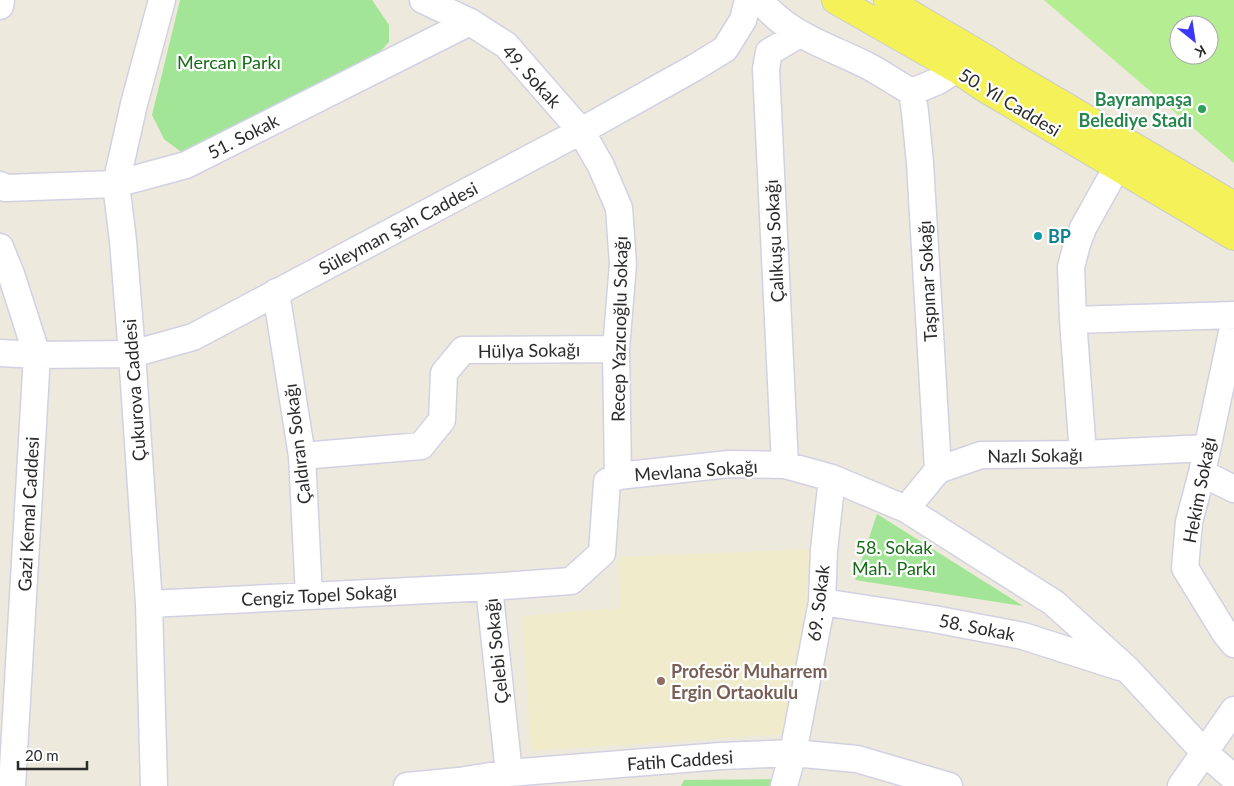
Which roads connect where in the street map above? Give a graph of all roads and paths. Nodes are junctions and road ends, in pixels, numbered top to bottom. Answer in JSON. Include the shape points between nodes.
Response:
{"nodes":[{"id":1,"x":1,"y":0,"type":"edge"},
{"id":2,"x":162,"y":0,"type":"edge"},
{"id":3,"x":423,"y":0,"type":"edge"},
{"id":4,"x":748,"y":0,"type":"edge"},
{"id":5,"x":760,"y":0,"type":"edge"},
{"id":6,"x":836,"y":0,"type":"edge"},
{"id":7,"x":888,"y":0,"type":"edge"},
{"id":8,"x":0,"y":6,"type":"edge"},
{"id":9,"x":470,"y":22,"type":"junction"},
{"id":10,"x":800,"y":34,"type":"junction"},
{"id":11,"x":962,"y":58,"type":"junction"},
{"id":12,"x":912,"y":92,"type":"junction"},
{"id":13,"x":581,"y":131,"type":"junction"},
{"id":14,"x":1117,"y":167,"type":"junction"},
{"id":15,"x":116,"y":184,"type":"junction"},
{"id":16,"x":0,"y":185,"type":"edge"},
{"id":17,"x":1234,"y":206,"type":"edge"},
{"id":18,"x":1234,"y":236,"type":"edge"},
{"id":19,"x":0,"y":248,"type":"edge"},
{"id":20,"x":276,"y":292,"type":"junction"},
{"id":21,"x":1234,"y":315,"type":"edge"},
{"id":22,"x":1073,"y":320,"type":"junction"},
{"id":23,"x":1234,"y":323,"type":"edge"},
{"id":24,"x":616,"y":349,"type":"junction"},
{"id":25,"x":0,"y":353,"type":"edge"},
{"id":26,"x":132,"y":354,"type":"junction"},
{"id":27,"x":37,"y":355,"type":"junction"},
{"id":28,"x":1083,"y":454,"type":"junction"},
{"id":29,"x":302,"y":456,"type":"junction"},
{"id":30,"x":1204,"y":460,"type":"junction"},
{"id":31,"x":785,"y":466,"type":"junction"},
{"id":32,"x":938,"y":470,"type":"junction"},
{"id":33,"x":618,"y":476,"type":"junction"},
{"id":34,"x":832,"y":478,"type":"junction"},
{"id":35,"x":1234,"y":489,"type":"edge"},
{"id":36,"x":906,"y":509,"type":"junction"},
{"id":37,"x":489,"y":587,"type":"junction"},
{"id":38,"x":309,"y":596,"type":"junction"},
{"id":39,"x":822,"y":602,"type":"junction"},
{"id":40,"x":149,"y":604,"type":"junction"},
{"id":41,"x":1234,"y":644,"type":"edge"},
{"id":42,"x":1128,"y":670,"type":"junction"},
{"id":43,"x":1234,"y":710,"type":"edge"},
{"id":44,"x":1204,"y":752,"type":"junction"},
{"id":45,"x":792,"y":753,"type":"junction"},
{"id":46,"x":509,"y":773,"type":"junction"},
{"id":47,"x":602,"y":776,"type":"edge"},
{"id":48,"x":1234,"y":778,"type":"edge"},
{"id":49,"x":459,"y":784,"type":"edge"},
{"id":50,"x":12,"y":786,"type":"edge"},
{"id":51,"x":154,"y":786,"type":"edge"},
{"id":52,"x":407,"y":786,"type":"edge"},
{"id":53,"x":784,"y":786,"type":"edge"},
{"id":54,"x":949,"y":786,"type":"edge"},
{"id":55,"x":1181,"y":786,"type":"edge"}],
"edges":[{"from":1,"to":8,"type":"street"},
{"from":2,"to":15,"type":"street","name":"Çukurova Caddesi"},
{"from":3,"to":9,"type":"street","name":"49. Sokak"},
{"from":4,"to":13,"type":"street","name":"Süleyman Şah Caddesi","via":[[743,20],[725,49]]},
{"from":5,"to":10,"type":"street"},
{"from":6,"to":11,"type":"main road","name":"50. Yıl Caddesi"},
{"from":7,"to":11,"type":"main road","name":"50. Yıl Caddesi","via":[[920,21]]},
{"from":9,"to":13,"type":"street","name":"49. Sokak","via":[[506,45]]},
{"from":9,"to":15,"type":"street","name":"51. Sokak","via":[[186,165]]},
{"from":10,"to":12,"type":"street"},
{"from":10,"to":31,"type":"street","name":"Çalıkuşu Sokağı","via":[[769,52],[766,69]]},
{"from":11,"to":12,"type":"street","via":[[938,81]]},
{"from":11,"to":14,"type":"main road","name":"50. Yıl Caddesi"},
{"from":11,"to":17,"type":"main road","name":"50. Yıl Caddesi","via":[[1003,70]]},
{"from":12,"to":32,"type":"street","name":"Taşpınar Sokağı","via":[[920,163]]},
{"from":13,"to":20,"type":"street","name":"Süleyman Şah Caddesi"},
{"from":13,"to":24,"type":"street","name":"Recep Yazıcıoğlu Sokağı","via":[[602,166],[619,208],[623,264]]},
{"from":14,"to":18,"type":"main road","name":"50. Yıl Caddesi"},
{"from":14,"to":22,"type":"street","via":[[1077,244],[1071,267]]},
{"from":15,"to":16,"type":"street","name":"51. Sokak","via":[[4,188]]},
{"from":15,"to":26,"type":"street","name":"Çukurova Caddesi"},
{"from":19,"to":27,"type":"street","name":"Gazi Kemal Caddesi"},
{"from":20,"to":26,"type":"street","name":"Süleyman Şah Caddesi","via":[[193,337]]},
{"from":20,"to":29,"type":"street","name":"Çaldıran Sokağı"},
{"from":21,"to":22,"type":"street"},
{"from":22,"to":28,"type":"street"},
{"from":23,"to":30,"type":"street","name":"Hekim Sokağı"},
{"from":24,"to":29,"type":"street","name":"Hülya Sokağı","via":[[463,350],[444,372],[442,420],[421,446]]},
{"from":24,"to":33,"type":"street","name":"Recep Yazıcıoğlu Sokağı"},
{"from":25,"to":27,"type":"street","name":"Süleyman Şah Caddesi"},
{"from":26,"to":27,"type":"street","name":"Süleyman Şah Caddesi"},
{"from":26,"to":40,"type":"street","name":"Çukurova Caddesi"},
{"from":27,"to":50,"type":"street","name":"Gazi Kemal Caddesi"},
{"from":28,"to":30,"type":"street","name":"Nazlı Sokağı"},
{"from":28,"to":32,"type":"street","name":"Nazlı Sokağı","via":[[980,454]]},
{"from":29,"to":38,"type":"street","name":"Çaldıran Sokağı"},
{"from":30,"to":35,"type":"street"},
{"from":30,"to":41,"type":"street","name":"Hekim Sokağı","via":[[1190,522],[1185,568]]},
{"from":31,"to":33,"type":"street","name":"Mevlana Sokağı","via":[[729,464]]},
{"from":31,"to":34,"type":"street","name":"Mevlana Sokağı"},
{"from":32,"to":36,"type":"street","name":"Nazlı Sokağı"},
{"from":33,"to":37,"type":"street","name":"Çelebi Sokağı","via":[[607,482],[602,553],[571,582]]},
{"from":34,"to":36,"type":"street"},
{"from":34,"to":39,"type":"street","name":"69. Sokak"},
{"from":36,"to":42,"type":"street","name":"58. Sokak","via":[[1054,603]]},
{"from":37,"to":38,"type":"street","name":"Cengiz Topel Sokağı"},
{"from":37,"to":46,"type":"street","name":"Çelebi Sokağı"},
{"from":38,"to":40,"type":"street","name":"Cengiz Topel Sokağı"},
{"from":39,"to":42,"type":"street","name":"58. Sokak","via":[[1023,636]]},
{"from":39,"to":45,"type":"street","name":"69. Sokak"},
{"from":40,"to":51,"type":"street","name":"Çukurova Caddesi"},
{"from":42,"to":44,"type":"street","name":"58. Sokak"},
{"from":43,"to":44,"type":"street"},
{"from":44,"to":48,"type":"street","name":"58. Sokak"},
{"from":44,"to":55,"type":"street"},
{"from":45,"to":47,"type":"street","name":"Fatih Caddesi","via":[[722,756]]},
{"from":45,"to":53,"type":"street","name":"69. Sokak"},
{"from":45,"to":54,"type":"street","name":"Fatih Caddesi","via":[[858,759]]},
{"from":46,"to":47,"type":"street","name":"Fatih Caddesi"},
{"from":46,"to":49,"type":"street","name":"Fatih Caddesi"},
{"from":49,"to":52,"type":"street","name":"Fatih Caddesi"}]}
